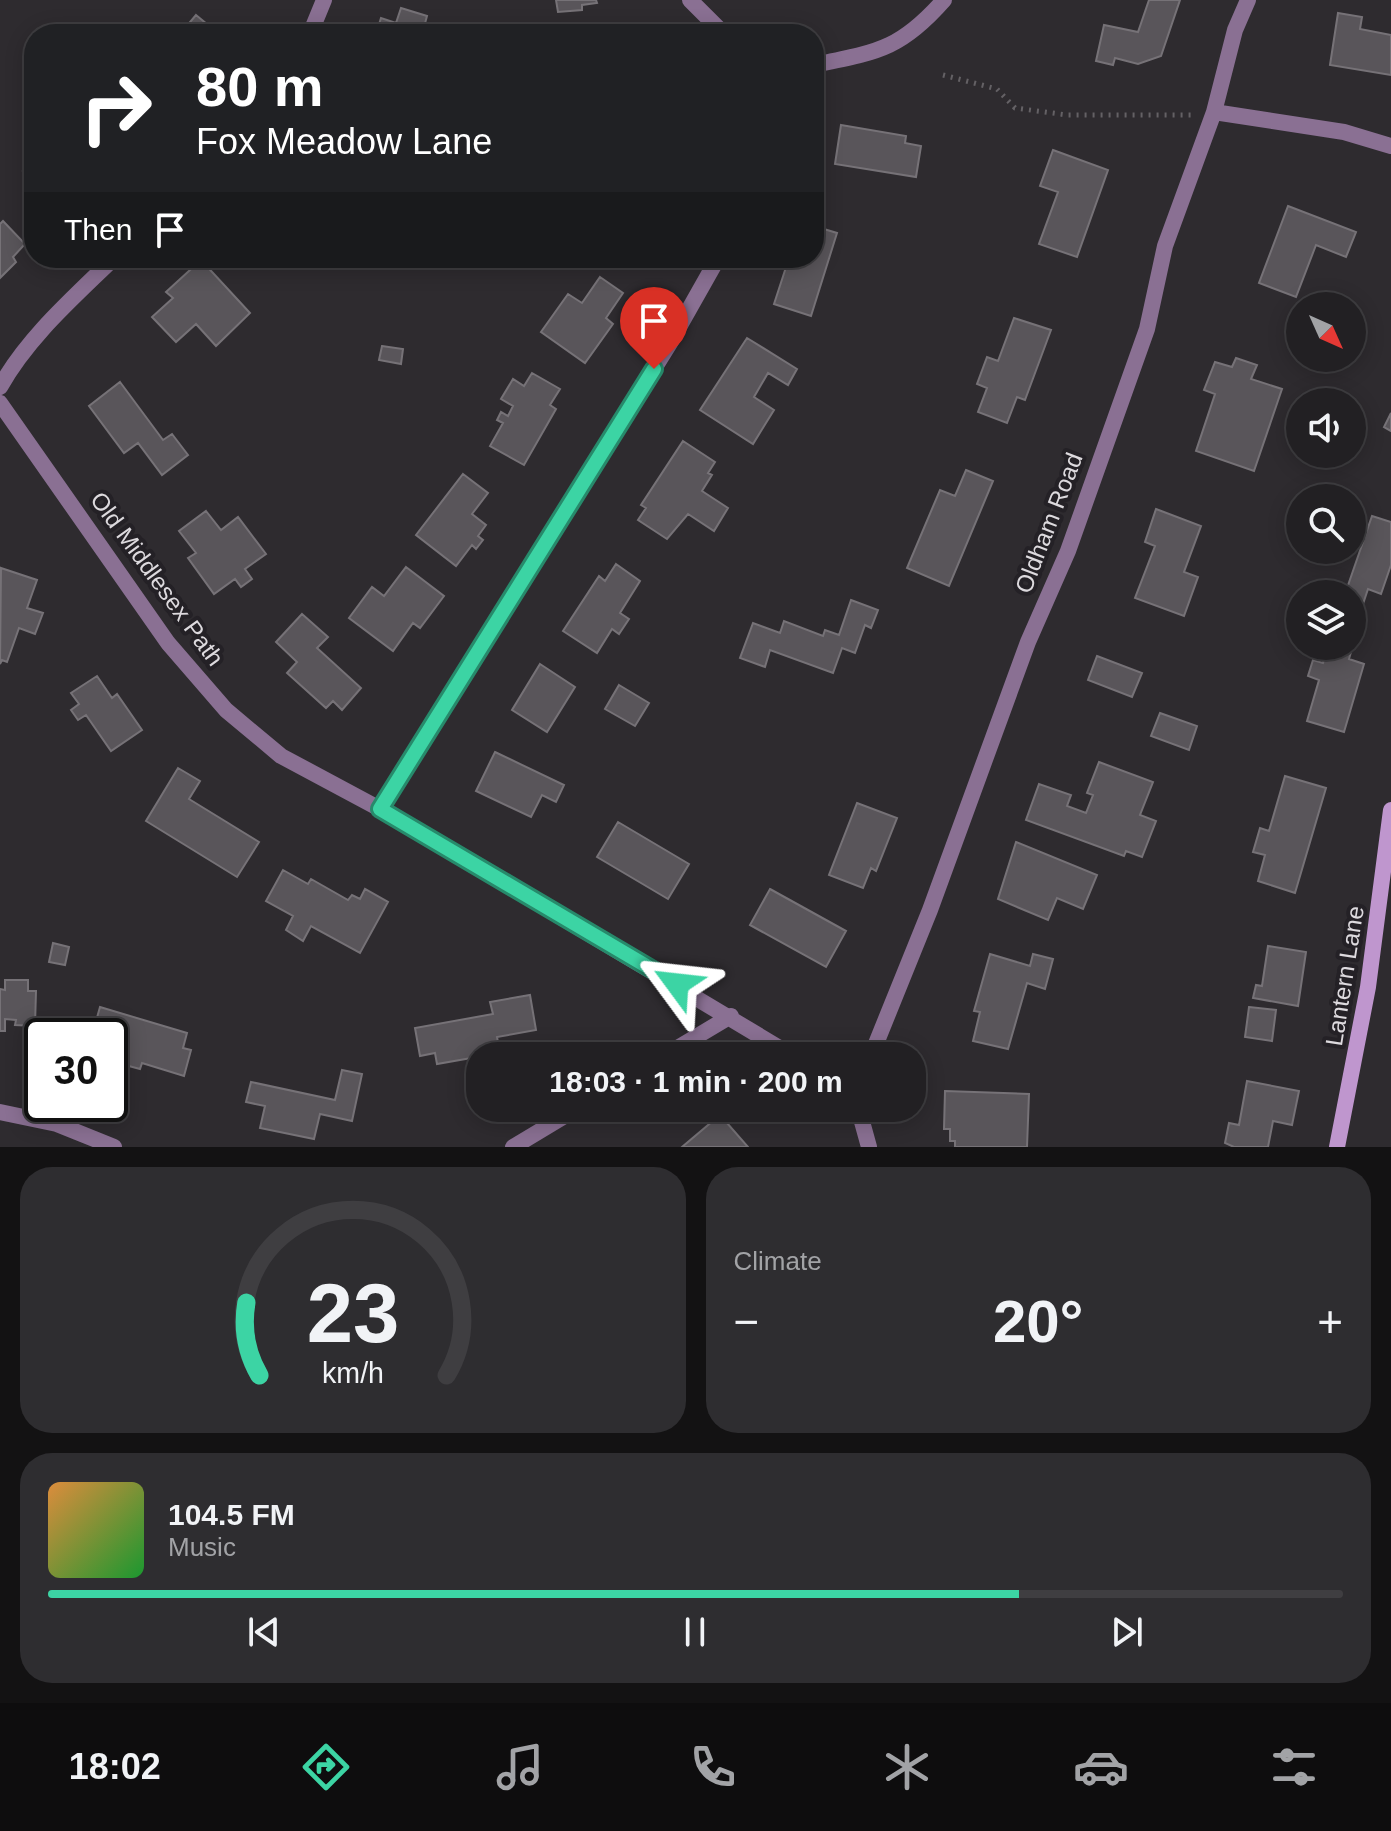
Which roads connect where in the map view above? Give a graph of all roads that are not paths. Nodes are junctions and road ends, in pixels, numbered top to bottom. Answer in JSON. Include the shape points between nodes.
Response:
{"nodes":[{"id":1,"x":324,"y":0,"type":"edge"},
{"id":2,"x":690,"y":0,"type":"edge"},
{"id":3,"x":944,"y":0,"type":"edge"},
{"id":4,"x":1248,"y":0,"type":"edge"},
{"id":5,"x":314,"y":24,"type":"edge"},
{"id":6,"x":714,"y":24,"type":"edge"},
{"id":7,"x":824,"y":63,"type":"edge"},
{"id":8,"x":1213,"y":113,"type":"junction"},
{"id":9,"x":1391,"y":146,"type":"edge"},
{"id":10,"x":104,"y":268,"type":"edge"},
{"id":11,"x":712,"y":268,"type":"edge"},
{"id":12,"x":0,"y":387,"type":"edge"},
{"id":13,"x":0,"y":403,"type":"edge"},
{"id":14,"x":380,"y":809,"type":"junction"},
{"id":15,"x":1391,"y":810,"type":"edge"},
{"id":16,"x":1386,"y":893,"type":"edge"},
{"id":17,"x":731,"y":1016,"type":"junction"},
{"id":18,"x":687,"y":1042,"type":"edge"},
{"id":19,"x":771,"y":1042,"type":"edge"},
{"id":20,"x":877,"y":1042,"type":"edge"},
{"id":21,"x":0,"y":1112,"type":"edge"},
{"id":22,"x":555,"y":1122,"type":"edge"},
{"id":23,"x":861,"y":1122,"type":"edge"},
{"id":24,"x":114,"y":1147,"type":"edge"},
{"id":25,"x":513,"y":1147,"type":"edge"},
{"id":26,"x":869,"y":1147,"type":"edge"},
{"id":27,"x":1337,"y":1147,"type":"edge"}],
"edges":[{"from":1,"to":5,"type":"street"},
{"from":2,"to":6,"type":"street"},
{"from":3,"to":7,"type":"street","via":[[918,29],[886,49]]},
{"from":4,"to":8,"type":"street","name":"Oldham Road"},
{"from":8,"to":9,"type":"street","via":[[1344,132]]},
{"from":8,"to":20,"type":"street","name":"Oldham Road","via":[[1165,246],[1147,329],[1068,551],[1028,642]]},
{"from":10,"to":12,"type":"street","via":[[51,320]]},
{"from":11,"to":14,"type":"street"},
{"from":13,"to":14,"type":"street","name":"Old Middlesex Path","via":[[168,643],[226,710],[281,756]]},
{"from":14,"to":17,"type":"street","name":"Old Middlesex Path"},
{"from":15,"to":16,"type":"street","name":"Lantern Lane"},
{"from":16,"to":27,"type":"street","name":"Lantern Lane"},
{"from":17,"to":18,"type":"street"},
{"from":17,"to":19,"type":"street","name":"Old Middlesex Path"},
{"from":21,"to":24,"type":"street","via":[[57,1124]]},
{"from":22,"to":25,"type":"street"},
{"from":23,"to":26,"type":"street"}]}
